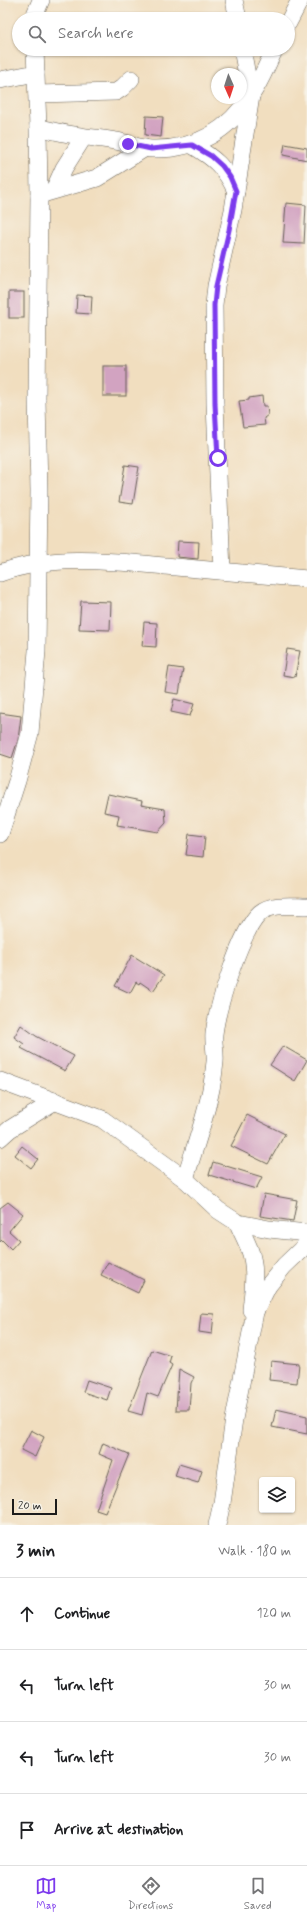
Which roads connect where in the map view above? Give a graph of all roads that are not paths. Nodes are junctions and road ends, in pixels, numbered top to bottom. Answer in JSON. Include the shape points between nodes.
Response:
{"nodes":[{"id":1,"x":29,"y":0,"type":"edge"},
{"id":2,"x":41,"y":0,"type":"edge"},
{"id":3,"x":234,"y":0,"type":"edge"},
{"id":4,"x":300,"y":0,"type":"edge"},
{"id":5,"x":32,"y":12,"type":"edge"},
{"id":6,"x":36,"y":12,"type":"edge"},
{"id":7,"x":237,"y":12,"type":"edge"},
{"id":8,"x":294,"y":12,"type":"edge"},
{"id":9,"x":35,"y":56,"type":"edge"},
{"id":10,"x":243,"y":56,"type":"edge"},
{"id":11,"x":271,"y":56,"type":"edge"},
{"id":12,"x":36,"y":73,"type":"junction"},
{"id":13,"x":131,"y":79,"type":"dead end"},
{"id":14,"x":0,"y":80,"type":"edge"},
{"id":15,"x":37,"y":94,"type":"junction"},
{"id":16,"x":251,"y":96,"type":"junction"},
{"id":17,"x":38,"y":127,"type":"junction"},
{"id":18,"x":83,"y":138,"type":"junction"},
{"id":19,"x":192,"y":145,"type":"junction"},
{"id":20,"x":145,"y":148,"type":"junction"},
{"id":21,"x":236,"y":191,"type":"junction"},
{"id":22,"x":46,"y":192,"type":"junction"},
{"id":23,"x":38,"y":563,"type":"junction"},
{"id":24,"x":222,"y":571,"type":"junction"},
{"id":25,"x":0,"y":573,"type":"edge"},
{"id":26,"x":307,"y":579,"type":"edge"},
{"id":27,"x":17,"y":782,"type":"junction"},
{"id":28,"x":0,"y":787,"type":"edge"},
{"id":29,"x":0,"y":834,"type":"edge"},
{"id":30,"x":307,"y":906,"type":"edge"},
{"id":31,"x":0,"y":1081,"type":"edge"},
{"id":32,"x":55,"y":1101,"type":"junction"},
{"id":33,"x":0,"y":1138,"type":"edge"},
{"id":34,"x":185,"y":1179,"type":"junction"},
{"id":35,"x":238,"y":1223,"type":"junction"},
{"id":36,"x":307,"y":1233,"type":"edge"},
{"id":37,"x":307,"y":1244,"type":"edge"},
{"id":38,"x":250,"y":1330,"type":"junction"},
{"id":39,"x":217,"y":1525,"type":"edge"}],
"edges":[{"from":1,"to":5,"type":"street"},
{"from":2,"to":6,"type":"street"},
{"from":3,"to":7,"type":"street"},
{"from":4,"to":8,"type":"street"},
{"from":9,"to":12,"type":"street"},
{"from":10,"to":16,"type":"street"},
{"from":11,"to":16,"type":"street"},
{"from":12,"to":14,"type":"street"},
{"from":12,"to":15,"type":"street"},
{"from":13,"to":15,"type":"street","via":[[116,92]]},
{"from":15,"to":17,"type":"street"},
{"from":16,"to":19,"type":"street","via":[[225,126]]},
{"from":16,"to":21,"type":"street"},
{"from":17,"to":18,"type":"street"},
{"from":17,"to":22,"type":"street"},
{"from":18,"to":20,"type":"street","via":[[117,141]]},
{"from":18,"to":22,"type":"street"},
{"from":19,"to":20,"type":"street","via":[[166,149]]},
{"from":19,"to":21,"type":"street","via":[[222,166]]},
{"from":20,"to":22,"type":"street","via":[[97,178]]},
{"from":21,"to":24,"type":"street","via":[[216,286],[213,317]]},
{"from":22,"to":23,"type":"street","via":[[37,400]]},
{"from":23,"to":24,"type":"street","via":[[92,561]]},
{"from":23,"to":25,"type":"street"},
{"from":23,"to":27,"type":"street","via":[[37,651],[32,720]]},
{"from":24,"to":26,"type":"street"},
{"from":27,"to":28,"type":"street"},
{"from":27,"to":29,"type":"street"},
{"from":30,"to":34,"type":"street","via":[[272,907],[260,913],[237,953],[222,996],[214,1034],[215,1061],[204,1119]]},
{"from":31,"to":32,"type":"street"},
{"from":32,"to":33,"type":"street"},
{"from":32,"to":34,"type":"street","via":[[102,1119]]},
{"from":34,"to":35,"type":"street","via":[[218,1210]]},
{"from":35,"to":36,"type":"street"},
{"from":35,"to":38,"type":"street","via":[[252,1260],[254,1281]]},
{"from":37,"to":38,"type":"street","via":[[268,1286],[259,1300]]},
{"from":38,"to":39,"type":"street"}]}
